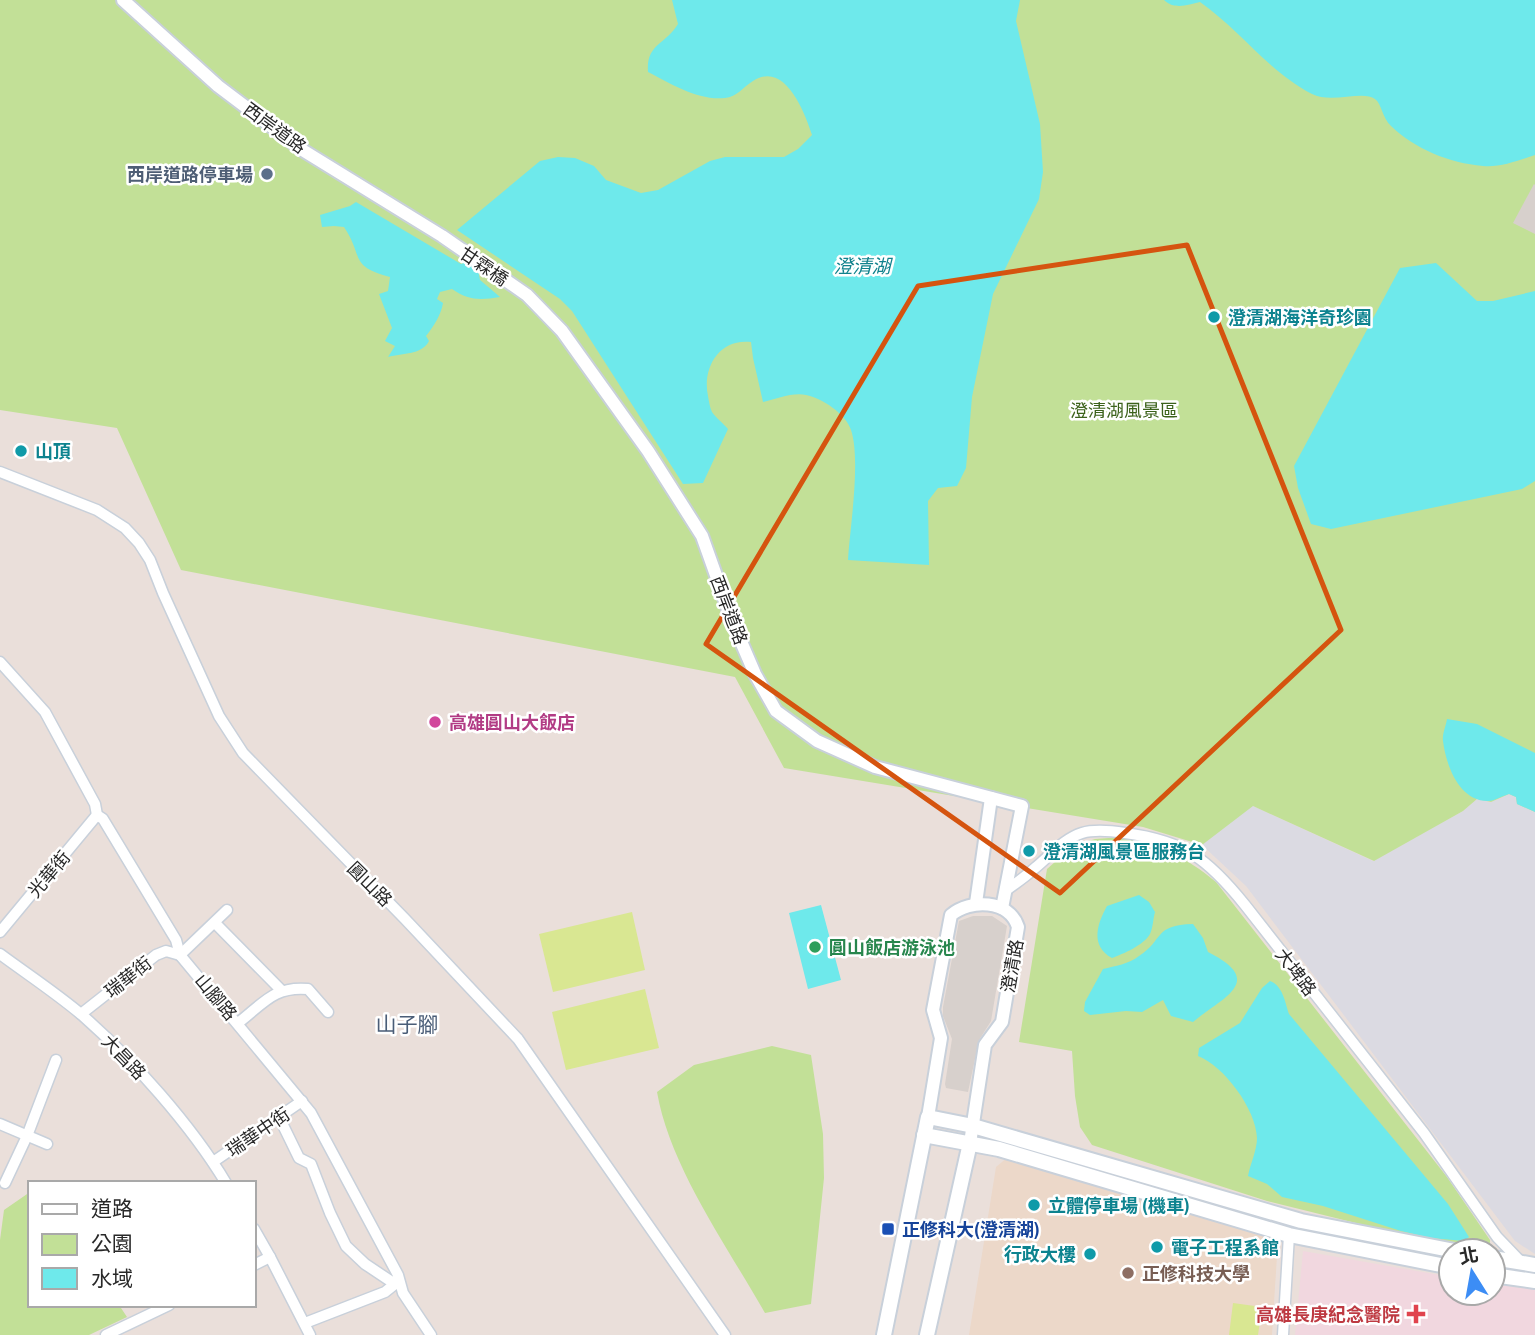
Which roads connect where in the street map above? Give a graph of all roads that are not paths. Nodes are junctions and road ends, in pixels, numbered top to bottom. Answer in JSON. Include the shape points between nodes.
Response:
{"nodes":[{"id":1,"x":123,"y":0,"type":"edge"},
{"id":2,"x":442,"y":236,"type":"joint"},
{"id":3,"x":527,"y":295,"type":"joint"},
{"id":4,"x":0,"y":472,"type":"edge"},
{"id":5,"x":0,"y":662,"type":"edge"},
{"id":6,"x":991,"y":798,"type":"junction"},
{"id":7,"x":97,"y":815,"type":"junction"},
{"id":8,"x":1005,"y":891,"type":"junction"},
{"id":9,"x":976,"y":903,"type":"junction"},
{"id":10,"x":1002,"y":908,"type":"junction"},
{"id":11,"x":227,"y":910,"type":"dead end"},
{"id":12,"x":215,"y":923,"type":"junction"},
{"id":13,"x":0,"y":932,"type":"edge"},
{"id":14,"x":0,"y":954,"type":"edge"},
{"id":15,"x":180,"y":955,"type":"junction"},
{"id":16,"x":281,"y":990,"type":"junction"},
{"id":17,"x":328,"y":1012,"type":"dead end"},
{"id":18,"x":81,"y":1014,"type":"junction"},
{"id":19,"x":238,"y":1023,"type":"junction"},
{"id":20,"x":56,"y":1060,"type":"dead end"},
{"id":21,"x":302,"y":1101,"type":"junction"},
{"id":22,"x":279,"y":1117,"type":"junction"},
{"id":23,"x":928,"y":1117,"type":"junction"},
{"id":24,"x":0,"y":1124,"type":"edge"},
{"id":25,"x":973,"y":1126,"type":"junction"},
{"id":26,"x":924,"y":1135,"type":"junction"},
{"id":27,"x":27,"y":1136,"type":"junction"},
{"id":28,"x":970,"y":1143,"type":"junction"},
{"id":29,"x":47,"y":1144,"type":"dead end"},
{"id":30,"x":213,"y":1162,"type":"junction"},
{"id":31,"x":225,"y":1181,"type":"edge"},
{"id":32,"x":5,"y":1183,"type":"dead end"},
{"id":33,"x":256,"y":1232,"type":"edge"},
{"id":34,"x":1289,"y":1235,"type":"junction"},
{"id":35,"x":1437,"y":1247,"type":"edge"},
{"id":36,"x":270,"y":1257,"type":"junction"},
{"id":37,"x":1507,"y":1260,"type":"edge"},
{"id":38,"x":256,"y":1264,"type":"edge"},
{"id":39,"x":1437,"y":1264,"type":"edge"},
{"id":40,"x":1529,"y":1264,"type":"edge"},
{"id":41,"x":1507,"y":1277,"type":"edge"},
{"id":42,"x":397,"y":1280,"type":"junction"},
{"id":43,"x":1535,"y":1281,"type":"edge"},
{"id":44,"x":165,"y":1307,"type":"edge"},
{"id":45,"x":305,"y":1323,"type":"junction"},
{"id":46,"x":106,"y":1335,"type":"edge"},
{"id":47,"x":310,"y":1335,"type":"edge"},
{"id":48,"x":431,"y":1335,"type":"edge"},
{"id":49,"x":725,"y":1335,"type":"edge"},
{"id":50,"x":884,"y":1335,"type":"edge"},
{"id":51,"x":927,"y":1335,"type":"edge"},
{"id":52,"x":1283,"y":1335,"type":"edge"}],
"edges":[{"from":1,"to":2,"type":"street","name":"西岸道路","via":[[218,86],[304,151]]},
{"from":2,"to":3,"type":"street","name":"甘霖橋"},
{"from":3,"to":6,"type":"street","name":"西岸道路","via":[[562,331],[604,387],[702,536],[733,623],[776,711],[817,741],[875,767]]},
{"from":4,"to":49,"type":"street","name":"圓山路","via":[[97,510],[139,543],[219,716],[243,753],[519,1039]]},
{"from":5,"to":7,"type":"street","name":"山腳路","via":[[45,712],[96,804]]},
{"from":6,"to":8,"type":"street","name":"西岸道路","via":[[1022,806]]},
{"from":6,"to":9,"type":"street"},
{"from":7,"to":13,"type":"street","name":"光華街"},
{"from":7,"to":15,"type":"street","name":"山腳路","via":[[176,940]]},
{"from":8,"to":10,"type":"street"},
{"from":8,"to":40,"type":"street","name":"大埤路","via":[[1082,833],[1109,830],[1143,835],[1176,844],[1200,858],[1222,876],[1424,1133],[1497,1237]]},
{"from":9,"to":10,"type":"street"},
{"from":9,"to":23,"type":"street","via":[[951,915],[933,1010],[941,1038]]},
{"from":10,"to":25,"type":"street","name":"澄清路","via":[[1016,918],[1018,927],[1002,1022],[985,1045]]},
{"from":11,"to":12,"type":"street"},
{"from":12,"to":15,"type":"street"},
{"from":12,"to":16,"type":"street"},
{"from":14,"to":18,"type":"street","name":"大昌路"},
{"from":15,"to":18,"type":"street","name":"瑞華街","via":[[166,951],[156,955]]},
{"from":15,"to":19,"type":"street","name":"山腳路"},
{"from":16,"to":17,"type":"street","via":[[309,989]]},
{"from":16,"to":19,"type":"street"},
{"from":18,"to":30,"type":"street","name":"大昌路","via":[[157,1092]]},
{"from":19,"to":21,"type":"street","name":"山腳路"},
{"from":20,"to":27,"type":"street"},
{"from":21,"to":22,"type":"street","name":"瑞華中街"},
{"from":21,"to":42,"type":"street","name":"山腳路"},
{"from":22,"to":30,"type":"street","name":"瑞華中街"},
{"from":22,"to":42,"type":"street","via":[[299,1158],[311,1164],[346,1246],[365,1264]]},
{"from":23,"to":25,"type":"main road"},
{"from":23,"to":26,"type":"main road"},
{"from":24,"to":27,"type":"street"},
{"from":25,"to":28,"type":"street","name":"澄清路"},
{"from":25,"to":35,"type":"main road","via":[[1301,1221]]},
{"from":26,"to":28,"type":"main road"},
{"from":26,"to":50,"type":"main road"},
{"from":27,"to":29,"type":"street"},
{"from":27,"to":32,"type":"street"},
{"from":28,"to":34,"type":"main road"},
{"from":28,"to":51,"type":"main road","name":"澄清路"},
{"from":30,"to":31,"type":"street","name":"大昌路"},
{"from":33,"to":36,"type":"street"},
{"from":34,"to":39,"type":"main road"},
{"from":34,"to":52,"type":"street"},
{"from":36,"to":38,"type":"street"},
{"from":36,"to":45,"type":"street"},
{"from":37,"to":40,"type":"main road","name":"大埤路"},
{"from":41,"to":43,"type":"main road"},
{"from":42,"to":45,"type":"street","via":[[385,1292]]},
{"from":42,"to":48,"type":"street","name":"山腳路"},
{"from":44,"to":46,"type":"street"},
{"from":45,"to":47,"type":"street"}]}
